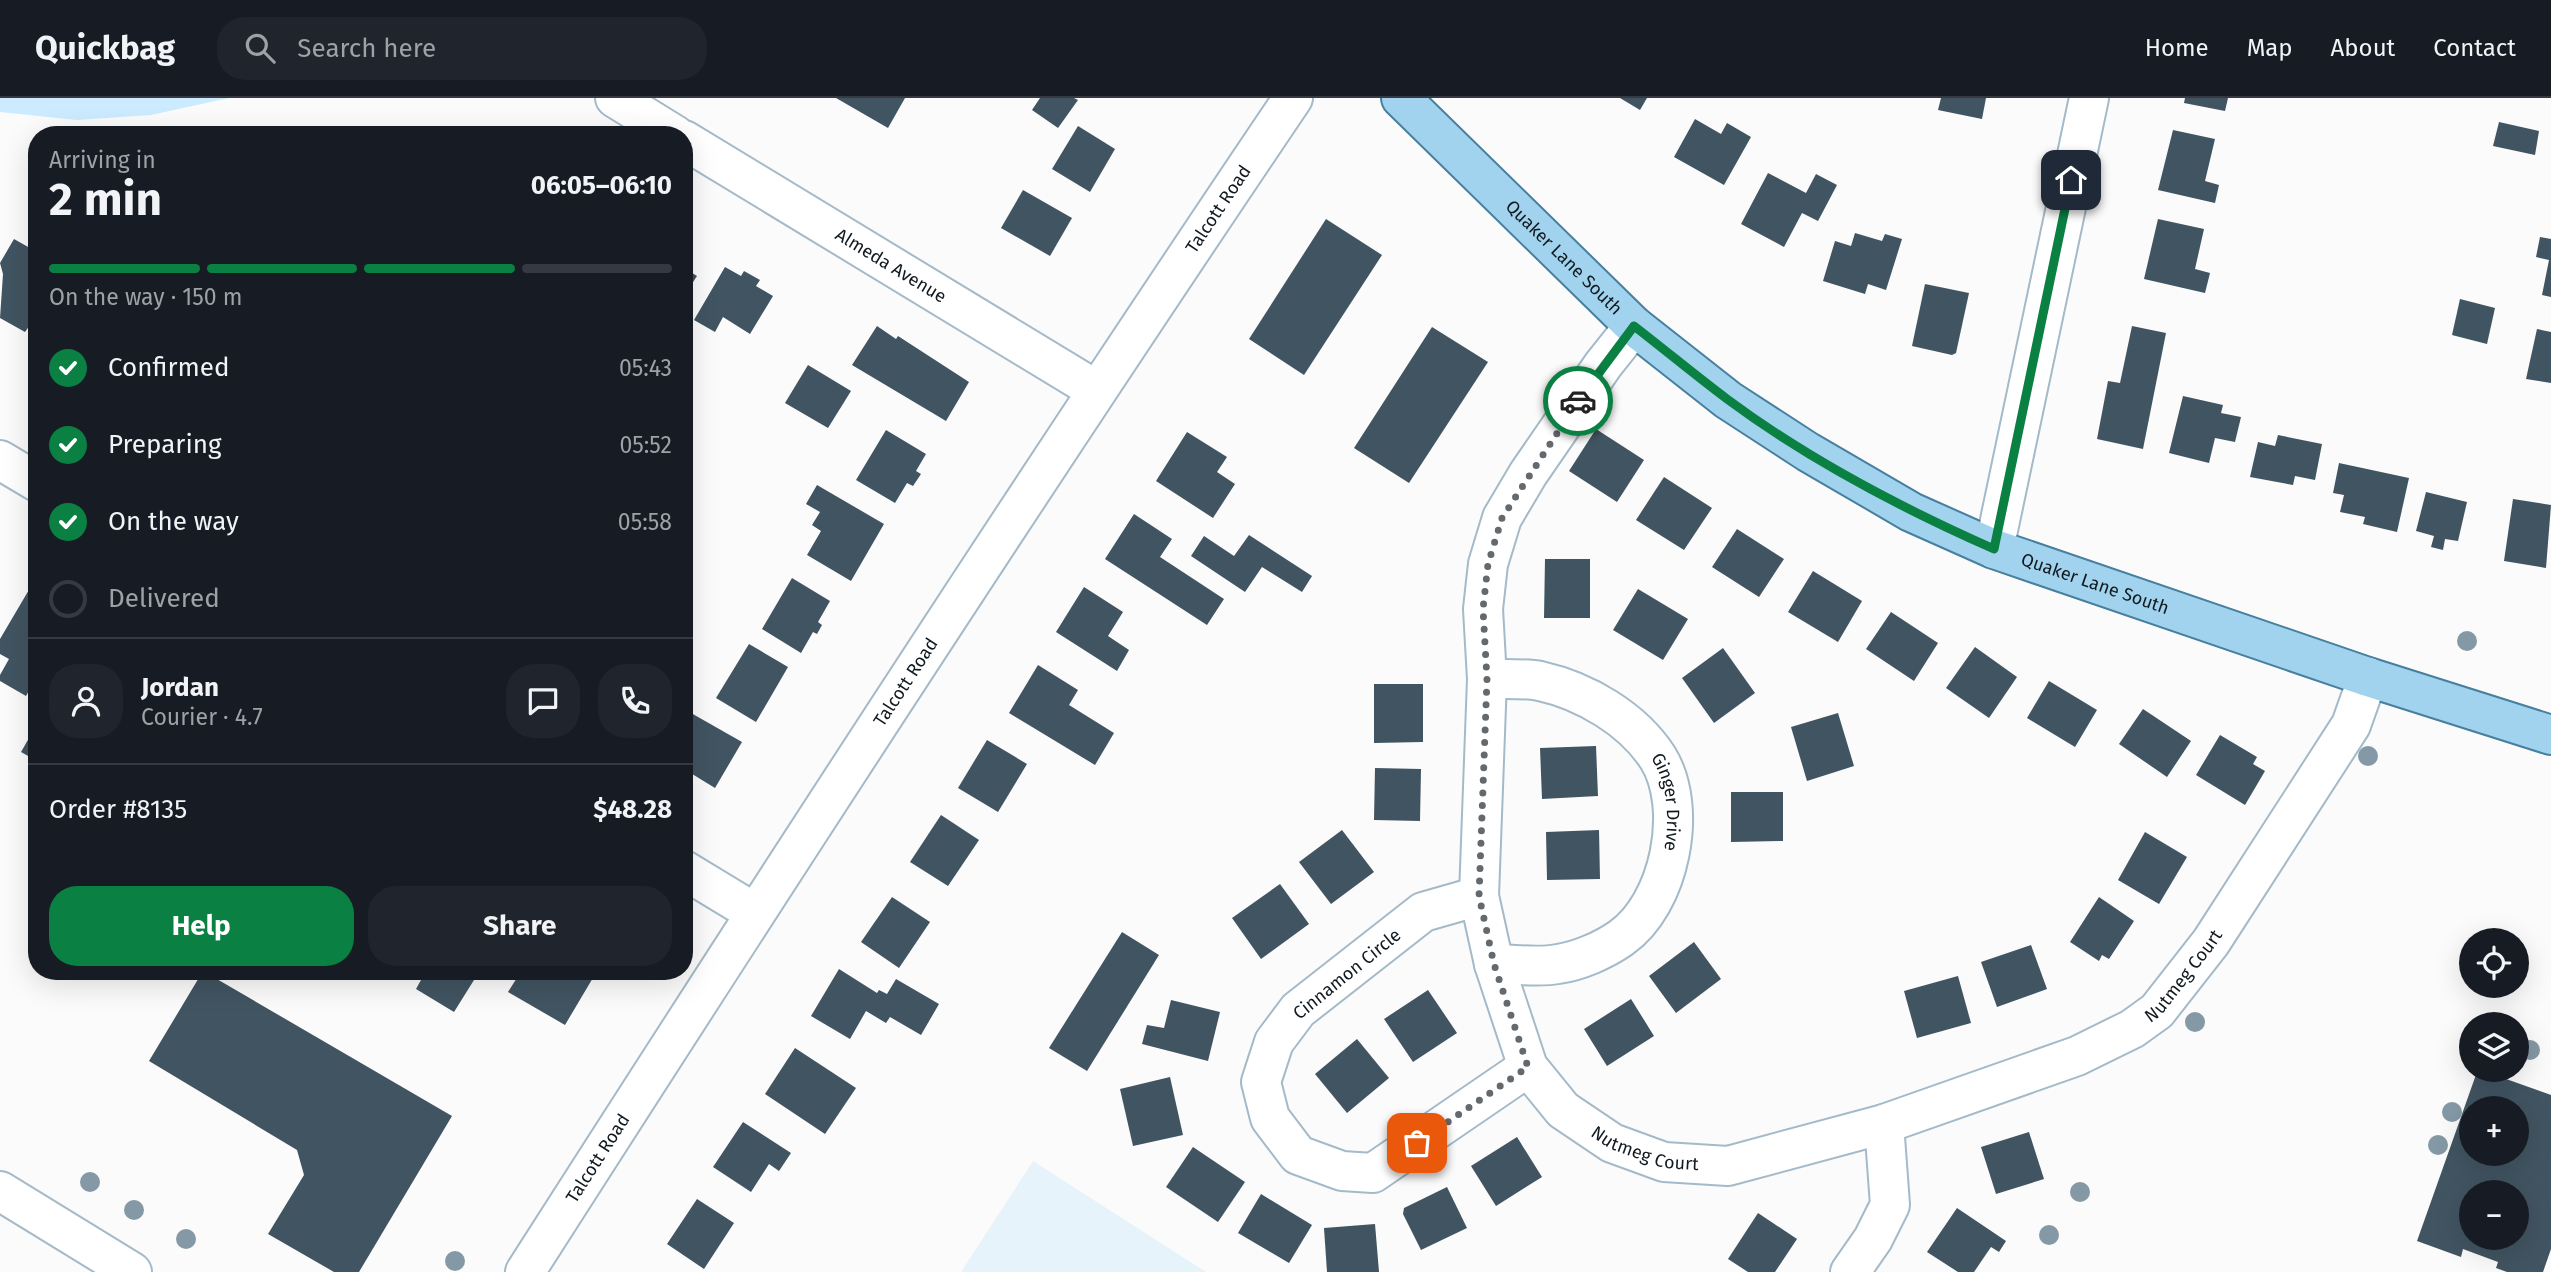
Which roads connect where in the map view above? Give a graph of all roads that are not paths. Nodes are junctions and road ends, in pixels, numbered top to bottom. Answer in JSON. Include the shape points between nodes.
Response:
{"nodes":[{"id":1,"x":615,"y":98,"type":"edge"},
{"id":2,"x":1293,"y":98,"type":"edge"},
{"id":3,"x":1401,"y":98,"type":"edge"},
{"id":4,"x":2089,"y":98,"type":"edge"},
{"id":5,"x":661,"y":126,"type":"edge"},
{"id":6,"x":693,"y":145,"type":"edge"},
{"id":7,"x":1634,"y":326,"type":"junction"},
{"id":8,"x":1096,"y":390,"type":"junction"},
{"id":9,"x":0,"y":460,"type":"edge"},
{"id":10,"x":28,"y":477,"type":"edge"},
{"id":11,"x":1994,"y":549,"type":"junction"},
{"id":12,"x":2368,"y":677,"type":"junction"},
{"id":13,"x":1487,"y":679,"type":"junction"},
{"id":14,"x":2551,"y":735,"type":"edge"},
{"id":15,"x":693,"y":875,"type":"edge"},
{"id":16,"x":1479,"y":896,"type":"junction"},
{"id":17,"x":755,"y":912,"type":"junction"},
{"id":18,"x":1494,"y":964,"type":"junction"},
{"id":19,"x":1528,"y":1067,"type":"junction"},
{"id":20,"x":1884,"y":1124,"type":"junction"},
{"id":21,"x":0,"y":1191,"type":"edge"},
{"id":22,"x":132,"y":1272,"type":"edge"},
{"id":23,"x":525,"y":1272,"type":"edge"},
{"id":24,"x":1850,"y":1272,"type":"edge"}],
"edges":[{"from":1,"to":5,"type":"street"},
{"from":2,"to":8,"type":"street","name":"Talcott Road"},
{"from":3,"to":7,"type":"main road","name":"Quaker Lane South"},
{"from":4,"to":11,"type":"street"},
{"from":6,"to":8,"type":"street","name":"Almeda Avenue"},
{"from":7,"to":11,"type":"main road","name":"Quaker Lane South","via":[[1728,400],[1808,452],[1911,512]]},
{"from":7,"to":13,"type":"street","name":"Nutmeg Court","via":[[1528,474],[1502,518],[1488,564],[1483,609]]},
{"from":8,"to":17,"type":"street","name":"Talcott Road"},
{"from":9,"to":10,"type":"street"},
{"from":11,"to":12,"type":"main road","name":"Quaker Lane South"},
{"from":12,"to":14,"type":"main road","name":"Quaker Lane South"},
{"from":12,"to":20,"type":"street","name":"Nutmeg Court","via":[[2351,725],[2211,942],[2157,1011],[2106,1044]]},
{"from":13,"to":16,"type":"street","name":"Nutmeg Court"},
{"from":13,"to":18,"type":"street","name":"Ginger Drive","via":[[1539,681],[1605,707],[1658,759],[1671,794],[1674,828],[1667,866],[1647,908],[1623,937],[1558,965]]},
{"from":15,"to":17,"type":"street"},
{"from":16,"to":18,"type":"street","name":"Nutmeg Court"},
{"from":16,"to":19,"type":"street","name":"Cinnamon Circle","via":[[1423,912],[1298,1010],[1274,1042],[1261,1082],[1270,1118],[1298,1155],[1342,1171],[1373,1174]]},
{"from":17,"to":23,"type":"street","name":"Talcott Road"},
{"from":18,"to":19,"type":"street","name":"Nutmeg Court"},
{"from":19,"to":20,"type":"street","name":"Nutmeg Court","via":[[1563,1110],[1612,1143],[1664,1162],[1728,1166]]},
{"from":20,"to":24,"type":"street","via":[[1890,1205]]},
{"from":21,"to":22,"type":"street"}]}
